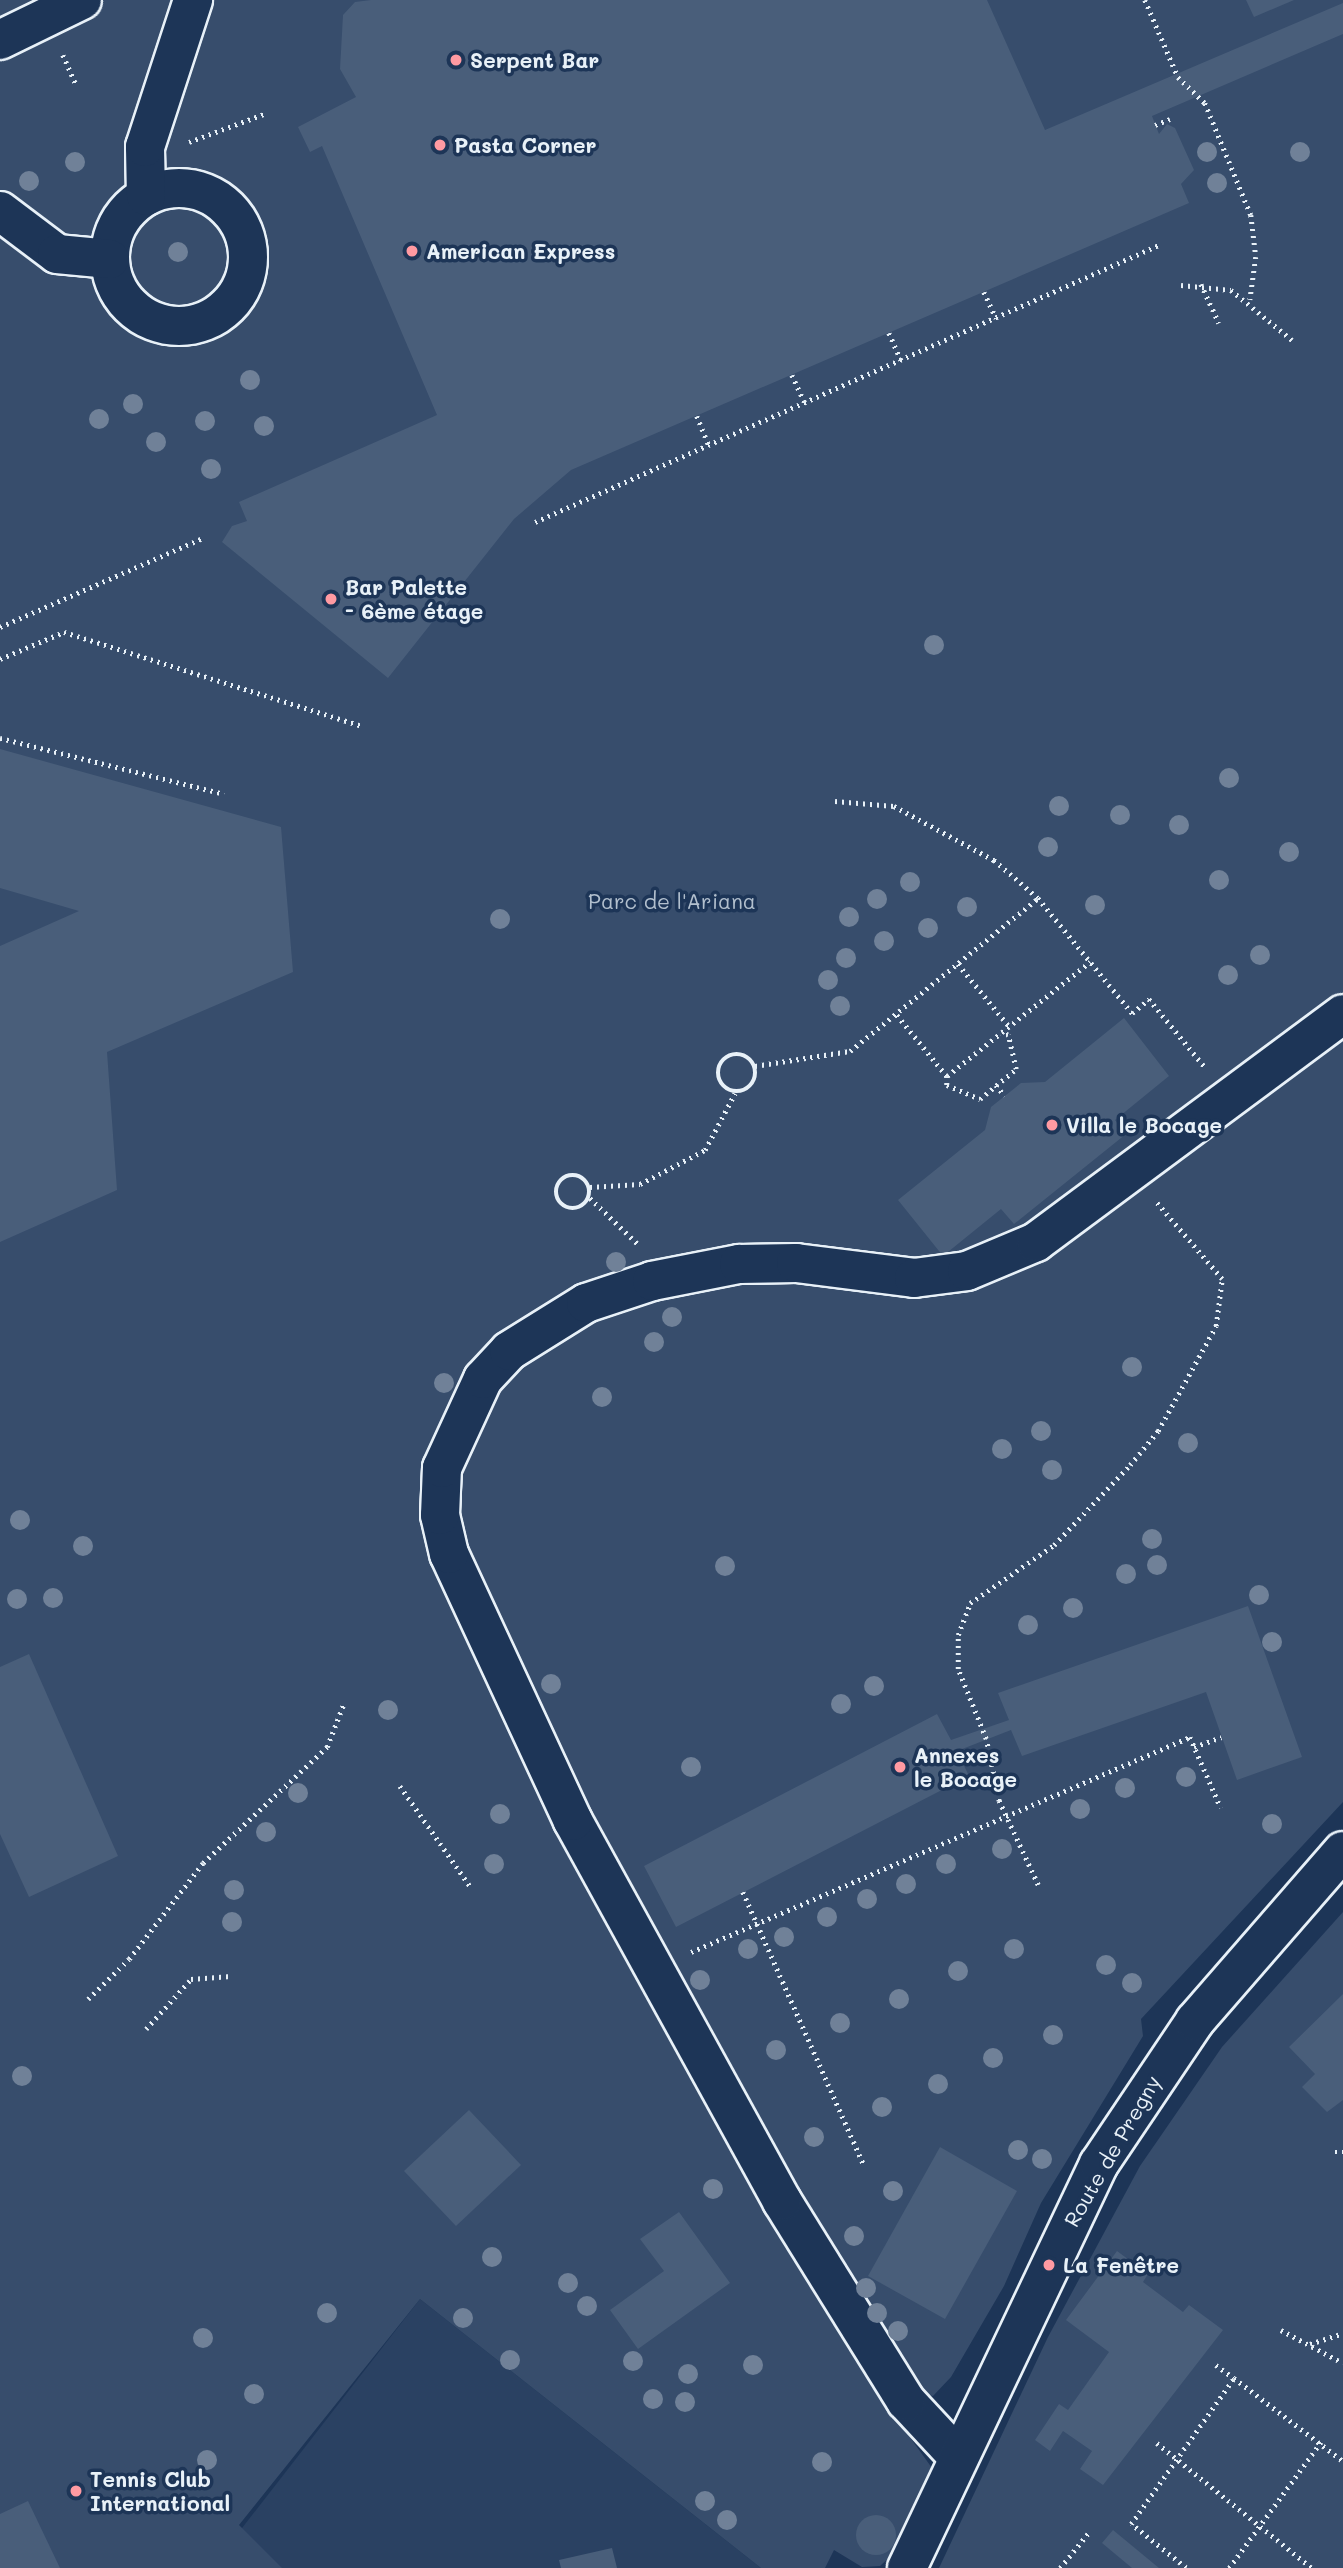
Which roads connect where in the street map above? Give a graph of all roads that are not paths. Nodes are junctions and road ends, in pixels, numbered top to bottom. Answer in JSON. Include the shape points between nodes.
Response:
{"nodes":[{"id":1,"x":82,"y":0,"type":"edge"},
{"id":2,"x":193,"y":0,"type":"edge"},
{"id":3,"x":0,"y":40,"type":"edge"},
{"id":4,"x":158,"y":192,"type":"junction"},
{"id":5,"x":0,"y":211,"type":"edge"},
{"id":6,"x":110,"y":259,"type":"junction"},
{"id":7,"x":1343,"y":1014,"type":"edge"},
{"id":8,"x":1326,"y":1033,"type":"edge"},
{"id":9,"x":1343,"y":1851,"type":"edge"},
{"id":10,"x":958,"y":2457,"type":"junction"},
{"id":11,"x":907,"y":2568,"type":"edge"}],
"edges":[{"from":1,"to":3,"type":"street"},
{"from":2,"to":4,"type":"street","via":[[145,147]]},
{"from":4,"to":6,"type":"street","via":[[123,215]]},
{"from":4,"to":6,"type":"street","via":[[206,193],[240,222],[248,266],[229,306],[189,326],[145,316],[127,302]]},
{"from":5,"to":6,"type":"street","via":[[57,254]]},
{"from":7,"to":8,"type":"street"},
{"from":8,"to":10,"type":"street","via":[[1228,1099],[1036,1242],[967,1271],[914,1278],[838,1266],[750,1264],[652,1281],[586,1303],[545,1324],[484,1379],[443,1468],[440,1515],[467,1599],[652,1969],[847,2307],[906,2401]]},
{"from":9,"to":10,"type":"street","name":"Route de Pregny","via":[[1195,2021],[1127,2119],[1075,2209]]},
{"from":10,"to":11,"type":"street","name":"Route de Pregny"}]}
